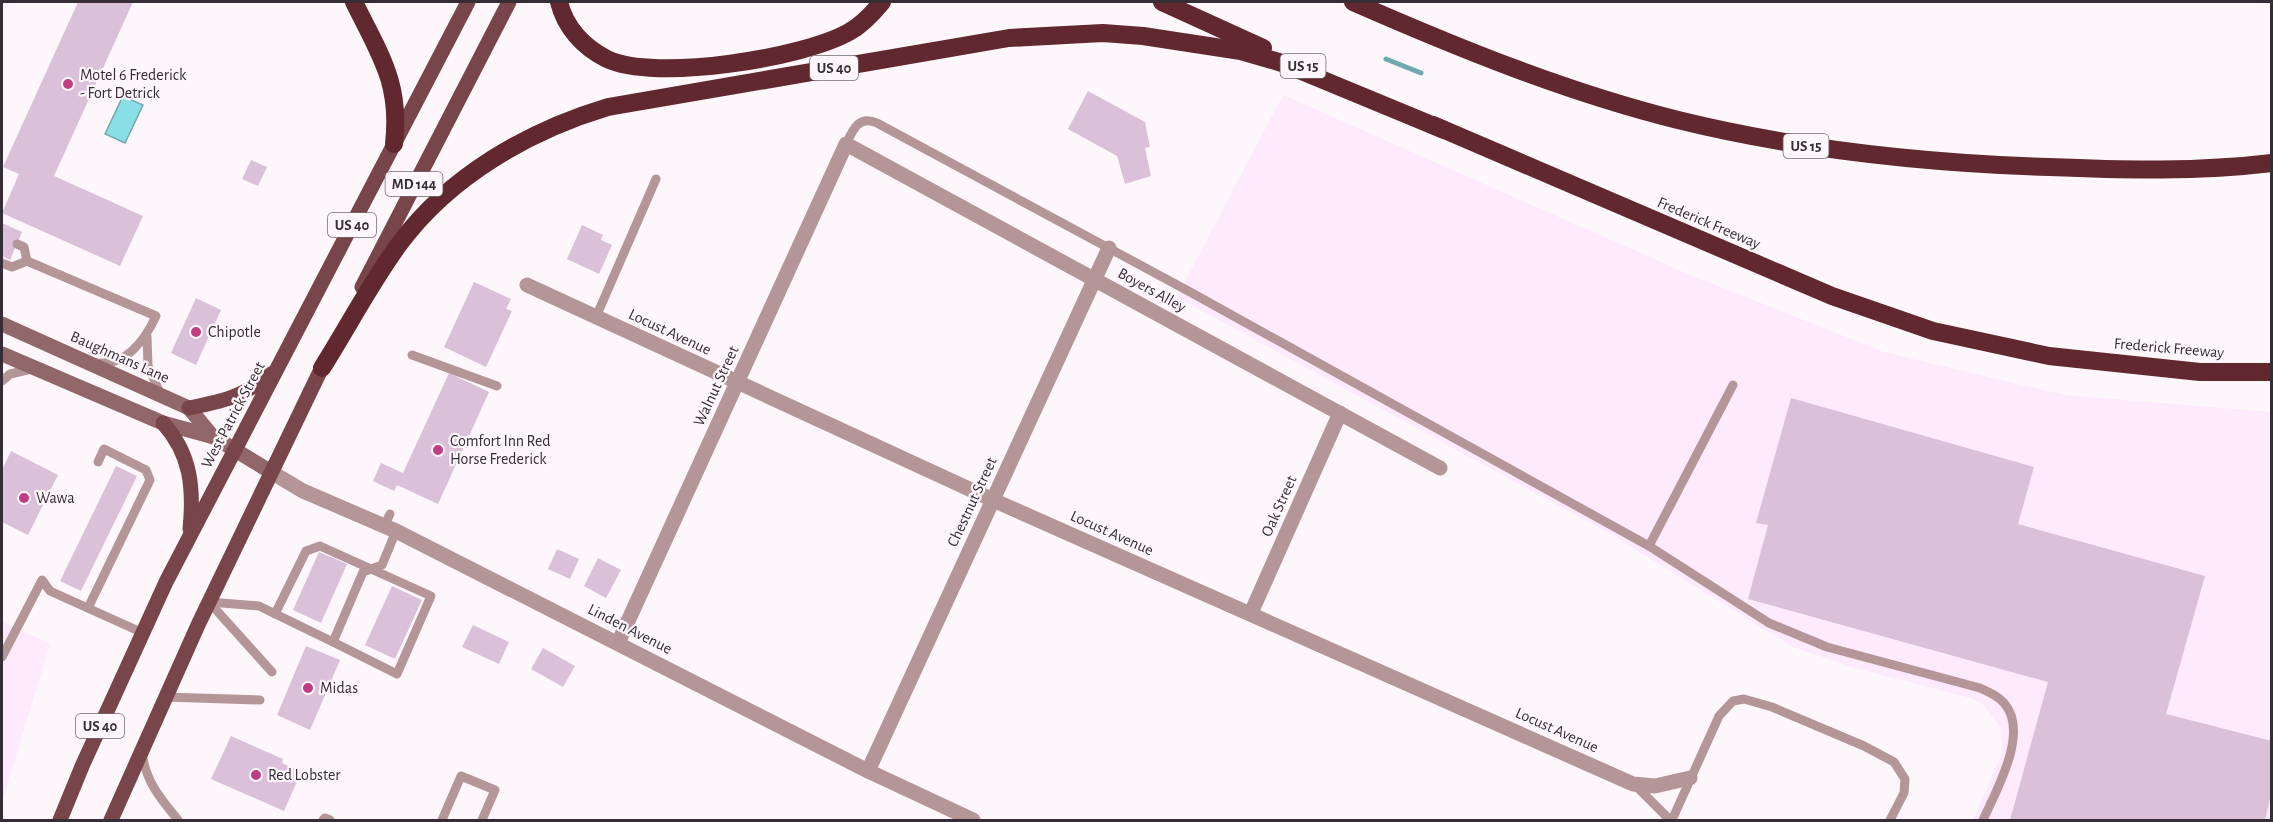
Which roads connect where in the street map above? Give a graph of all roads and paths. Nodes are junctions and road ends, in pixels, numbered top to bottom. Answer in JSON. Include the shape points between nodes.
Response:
{"nodes":[{"id":1,"x":354,"y":2,"type":"edge"},
{"id":2,"x":468,"y":2,"type":"edge"},
{"id":3,"x":509,"y":2,"type":"edge"},
{"id":4,"x":559,"y":2,"type":"edge"},
{"id":5,"x":882,"y":2,"type":"edge"},
{"id":6,"x":1162,"y":2,"type":"edge"},
{"id":7,"x":1358,"y":3,"type":"edge"},
{"id":8,"x":1444,"y":130,"type":"junction"},
{"id":9,"x":394,"y":144,"type":"junction"},
{"id":10,"x":846,"y":144,"type":"junction"},
{"id":11,"x":2271,"y":163,"type":"edge"},
{"id":12,"x":656,"y":179,"type":"dead end"},
{"id":13,"x":17,"y":244,"type":"dead end"},
{"id":14,"x":1109,"y":248,"type":"junction"},
{"id":15,"x":27,"y":261,"type":"junction"},
{"id":16,"x":2,"y":263,"type":"edge"},
{"id":17,"x":1094,"y":279,"type":"junction"},
{"id":18,"x":527,"y":285,"type":"dead end"},
{"id":19,"x":596,"y":317,"type":"junction"},
{"id":20,"x":2,"y":324,"type":"edge"},
{"id":21,"x":147,"y":336,"type":"junction"},
{"id":22,"x":2,"y":354,"type":"edge"},
{"id":23,"x":412,"y":355,"type":"dead end"},
{"id":24,"x":87,"y":362,"type":"junction"},
{"id":25,"x":36,"y":368,"type":"junction"},
{"id":26,"x":278,"y":368,"type":"junction"},
{"id":27,"x":322,"y":368,"type":"junction"},
{"id":28,"x":2271,"y":372,"type":"edge"},
{"id":29,"x":2,"y":381,"type":"edge"},
{"id":30,"x":738,"y":382,"type":"junction"},
{"id":31,"x":1733,"y":384,"type":"dead end"},
{"id":32,"x":497,"y":386,"type":"dead end"},
{"id":33,"x":162,"y":396,"type":"junction"},
{"id":34,"x":189,"y":408,"type":"junction"},
{"id":35,"x":1340,"y":413,"type":"junction"},
{"id":36,"x":163,"y":423,"type":"junction"},
{"id":37,"x":214,"y":437,"type":"junction"},
{"id":38,"x":235,"y":449,"type":"junction"},
{"id":39,"x":98,"y":462,"type":"dead end"},
{"id":40,"x":1440,"y":468,"type":"dead end"},
{"id":41,"x":271,"y":472,"type":"junction"},
{"id":42,"x":993,"y":500,"type":"junction"},
{"id":43,"x":390,"y":524,"type":"junction"},
{"id":44,"x":189,"y":539,"type":"junction"},
{"id":45,"x":1649,"y":546,"type":"junction"},
{"id":46,"x":373,"y":568,"type":"junction"},
{"id":47,"x":209,"y":602,"type":"junction"},
{"id":48,"x":88,"y":608,"type":"junction"},
{"id":49,"x":1251,"y":613,"type":"junction"},
{"id":50,"x":276,"y":614,"type":"junction"},
{"id":51,"x":143,"y":633,"type":"junction"},
{"id":52,"x":333,"y":642,"type":"junction"},
{"id":53,"x":618,"y":643,"type":"junction"},
{"id":54,"x":2,"y":657,"type":"edge"},
{"id":55,"x":272,"y":672,"type":"dead end"},
{"id":56,"x":164,"y":697,"type":"junction"},
{"id":57,"x":260,"y":700,"type":"dead end"},
{"id":58,"x":142,"y":749,"type":"junction"},
{"id":59,"x":868,"y":771,"type":"junction"},
{"id":60,"x":1690,"y":778,"type":"junction"},
{"id":61,"x":1633,"y":784,"type":"junction"},
{"id":62,"x":60,"y":820,"type":"edge"},
{"id":63,"x":111,"y":820,"type":"edge"},
{"id":64,"x":178,"y":820,"type":"edge"},
{"id":65,"x":323,"y":820,"type":"edge"},
{"id":66,"x":330,"y":820,"type":"edge"},
{"id":67,"x":442,"y":820,"type":"edge"},
{"id":68,"x":482,"y":820,"type":"edge"},
{"id":69,"x":973,"y":820,"type":"edge"},
{"id":70,"x":1671,"y":820,"type":"edge"},
{"id":71,"x":1890,"y":820,"type":"edge"},
{"id":72,"x":1983,"y":820,"type":"edge"}],
"edges":[{"from":1,"to":9,"type":"highway","via":[[390,76],[397,114]]},
{"from":2,"to":9,"type":"main road","name":"West Patrick Street","number":"US 40"},
{"from":3,"to":27,"type":"main road","number":"MD 144"},
{"from":4,"to":5,"type":"highway","via":[[574,34],[600,54],[625,65],[669,68],[724,64],[798,50],[848,33]]},
{"from":6,"to":8,"type":"highway","name":"Frederick Freeway","number":"US 15"},
{"from":7,"to":11,"type":"highway","number":"US 15","via":[[1491,59],[1622,105],[1732,133],[1841,152],[1980,165],[2137,170]]},
{"from":8,"to":27,"type":"highway","number":"US 40","via":[[1282,63],[1240,51],[1103,33],[1009,38],[608,107],[516,144],[438,202],[400,243]]},
{"from":8,"to":28,"type":"highway","name":"Frederick Freeway","number":"US 15","via":[[1832,296],[1933,331],[2049,356],[2200,372]]},
{"from":9,"to":26,"type":"main road","name":"West Patrick Street","number":"US 40"},
{"from":10,"to":14,"type":"lane","via":[[853,129],[861,121],[870,120]]},
{"from":10,"to":17,"type":"street","name":"Boyers Alley"},
{"from":10,"to":30,"type":"street","name":"Walnut Street"},
{"from":12,"to":19,"type":"lane"},
{"from":13,"to":15,"type":"lane","via":[[24,247]]},
{"from":14,"to":17,"type":"street","name":"Chestnut Street"},
{"from":14,"to":45,"type":"lane"},
{"from":15,"to":16,"type":"lane","via":[[12,267]]},
{"from":15,"to":21,"type":"lane","via":[[156,316]]},
{"from":17,"to":35,"type":"street","name":"Boyers Alley"},
{"from":17,"to":42,"type":"street","name":"Chestnut Street"},
{"from":18,"to":19,"type":"street","name":"Locust Avenue"},
{"from":19,"to":30,"type":"street","name":"Locust Avenue"},
{"from":20,"to":24,"type":"main road","name":"Baughmans Lane"},
{"from":21,"to":24,"type":"lane","via":[[119,360]]},
{"from":21,"to":33,"type":"lane","via":[[148,366]]},
{"from":22,"to":25,"type":"main road","name":"Baughmans Lane"},
{"from":23,"to":32,"type":"lane"},
{"from":24,"to":33,"type":"main road","name":"Baughmans Lane"},
{"from":25,"to":29,"type":"lane","via":[[10,374]]},
{"from":25,"to":36,"type":"main road","name":"Baughmans Lane"},
{"from":26,"to":34,"type":"main road","via":[[250,392]]},
{"from":26,"to":38,"type":"main road","name":"West Patrick Street","number":"US 40"},
{"from":27,"to":41,"type":"main road","number":"US 40"},
{"from":30,"to":42,"type":"street","name":"Locust Avenue"},
{"from":30,"to":53,"type":"street","name":"Walnut Street"},
{"from":31,"to":45,"type":"lane"},
{"from":33,"to":34,"type":"main road","name":"Baughmans Lane"},
{"from":34,"to":37,"type":"main road","name":"Baughmans Lane"},
{"from":35,"to":40,"type":"street","name":"Boyers Alley"},
{"from":35,"to":49,"type":"street","name":"Oak Street"},
{"from":36,"to":37,"type":"main road","name":"Baughmans Lane"},
{"from":36,"to":44,"type":"main road","via":[[177,438],[188,468],[192,504]]},
{"from":37,"to":38,"type":"main road","name":"Baughmans Lane"},
{"from":38,"to":41,"type":"main road","name":"Baughmans Lane"},
{"from":38,"to":44,"type":"main road","name":"West Patrick Street","number":"US 40"},
{"from":39,"to":48,"type":"lane","via":[[104,449],[146,470],[150,480]]},
{"from":41,"to":43,"type":"street","name":"Linden Avenue","via":[[303,491]]},
{"from":41,"to":47,"type":"main road","number":"US 40"},
{"from":42,"to":49,"type":"street","name":"Locust Avenue"},
{"from":42,"to":59,"type":"street","name":"Chestnut Street"},
{"from":43,"to":46,"type":"lane","via":[[382,565]]},
{"from":43,"to":53,"type":"street","name":"Linden Avenue"},
{"from":44,"to":51,"type":"main road","name":"West Patrick Street","number":"US 40"},
{"from":45,"to":72,"type":"lane","via":[[1769,623],[1827,647],[1980,688],[2004,703],[2014,724],[2010,752]]},
{"from":46,"to":50,"type":"lane","via":[[320,546],[306,551]]},
{"from":46,"to":52,"type":"lane","via":[[363,572]]},
{"from":46,"to":52,"type":"lane","via":[[431,596],[398,674]]},
{"from":47,"to":50,"type":"lane","via":[[259,606]]},
{"from":47,"to":55,"type":"lane"},
{"from":47,"to":56,"type":"main road","number":"US 40"},
{"from":48,"to":51,"type":"lane"},
{"from":48,"to":54,"type":"lane","via":[[50,591],[42,580]]},
{"from":49,"to":61,"type":"street","name":"Locust Avenue"},
{"from":50,"to":52,"type":"lane"},
{"from":51,"to":62,"type":"main road","name":"West Patrick Street","number":"US 40"},
{"from":53,"to":59,"type":"street","name":"Linden Avenue"},
{"from":56,"to":57,"type":"lane"},
{"from":56,"to":58,"type":"main road","number":"US 40"},
{"from":58,"to":63,"type":"main road","number":"US 40"},
{"from":58,"to":64,"type":"lane","via":[[144,772],[153,790]]},
{"from":59,"to":69,"type":"street","name":"Linden Avenue"},
{"from":60,"to":61,"type":"street","name":"Locust Avenue","via":[[1655,786]]},
{"from":60,"to":70,"type":"lane"},
{"from":60,"to":71,"type":"lane","via":[[1727,705],[1744,699],[1755,701],[1894,762],[1905,779],[1904,793]]},
{"from":61,"to":70,"type":"lane"},
{"from":65,"to":66,"type":"lane"},
{"from":67,"to":68,"type":"lane","via":[[461,776],[495,790]]}]}
